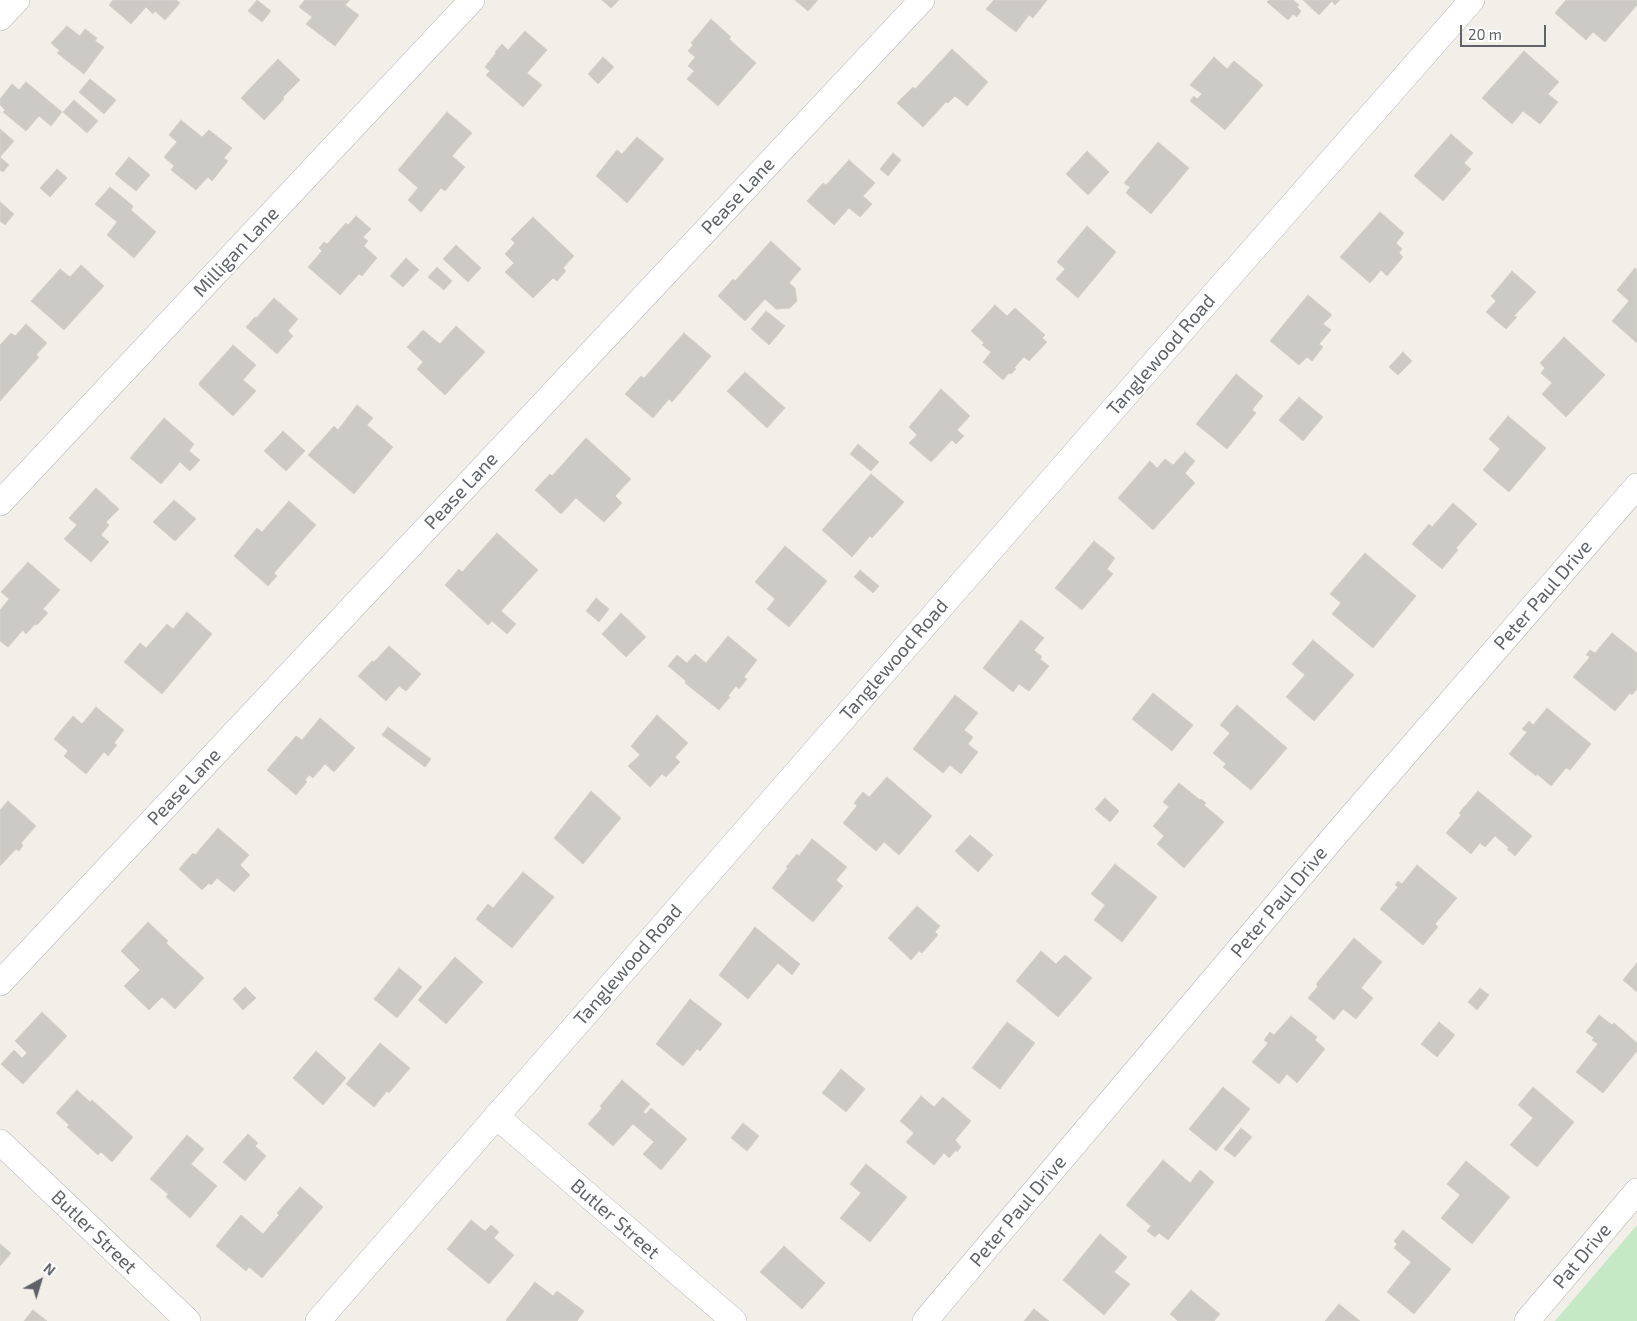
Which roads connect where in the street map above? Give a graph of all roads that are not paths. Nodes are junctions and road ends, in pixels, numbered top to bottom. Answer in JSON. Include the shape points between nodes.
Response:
{"nodes":[{"id":1,"x":17,"y":0,"type":"edge"},
{"id":2,"x":472,"y":0,"type":"edge"},
{"id":3,"x":922,"y":0,"type":"edge"},
{"id":4,"x":1472,"y":0,"type":"edge"},
{"id":5,"x":0,"y":18,"type":"edge"},
{"id":6,"x":1637,"y":486,"type":"edge"},
{"id":7,"x":0,"y":503,"type":"edge"},
{"id":8,"x":0,"y":983,"type":"edge"},
{"id":9,"x":496,"y":1116,"type":"junction"},
{"id":10,"x":0,"y":1142,"type":"edge"},
{"id":11,"x":1637,"y":1191,"type":"edge"},
{"id":12,"x":188,"y":1321,"type":"edge"},
{"id":13,"x":318,"y":1321,"type":"edge"},
{"id":14,"x":734,"y":1321,"type":"edge"},
{"id":15,"x":925,"y":1321,"type":"edge"},
{"id":16,"x":1527,"y":1321,"type":"edge"}],
"edges":[{"from":1,"to":5,"type":"street"},
{"from":2,"to":7,"type":"street","name":"Milligan Lane"},
{"from":3,"to":8,"type":"street","name":"Pease Lane"},
{"from":4,"to":9,"type":"street","name":"Tanglewood Road"},
{"from":6,"to":15,"type":"street","name":"Peter Paul Drive","via":[[1332,839]]},
{"from":9,"to":13,"type":"street","name":"Tanglewood Road"},
{"from":9,"to":14,"type":"street","name":"Butler Street"},
{"from":10,"to":12,"type":"street","name":"Butler Street"},
{"from":11,"to":16,"type":"street","name":"Pat Drive"}]}
